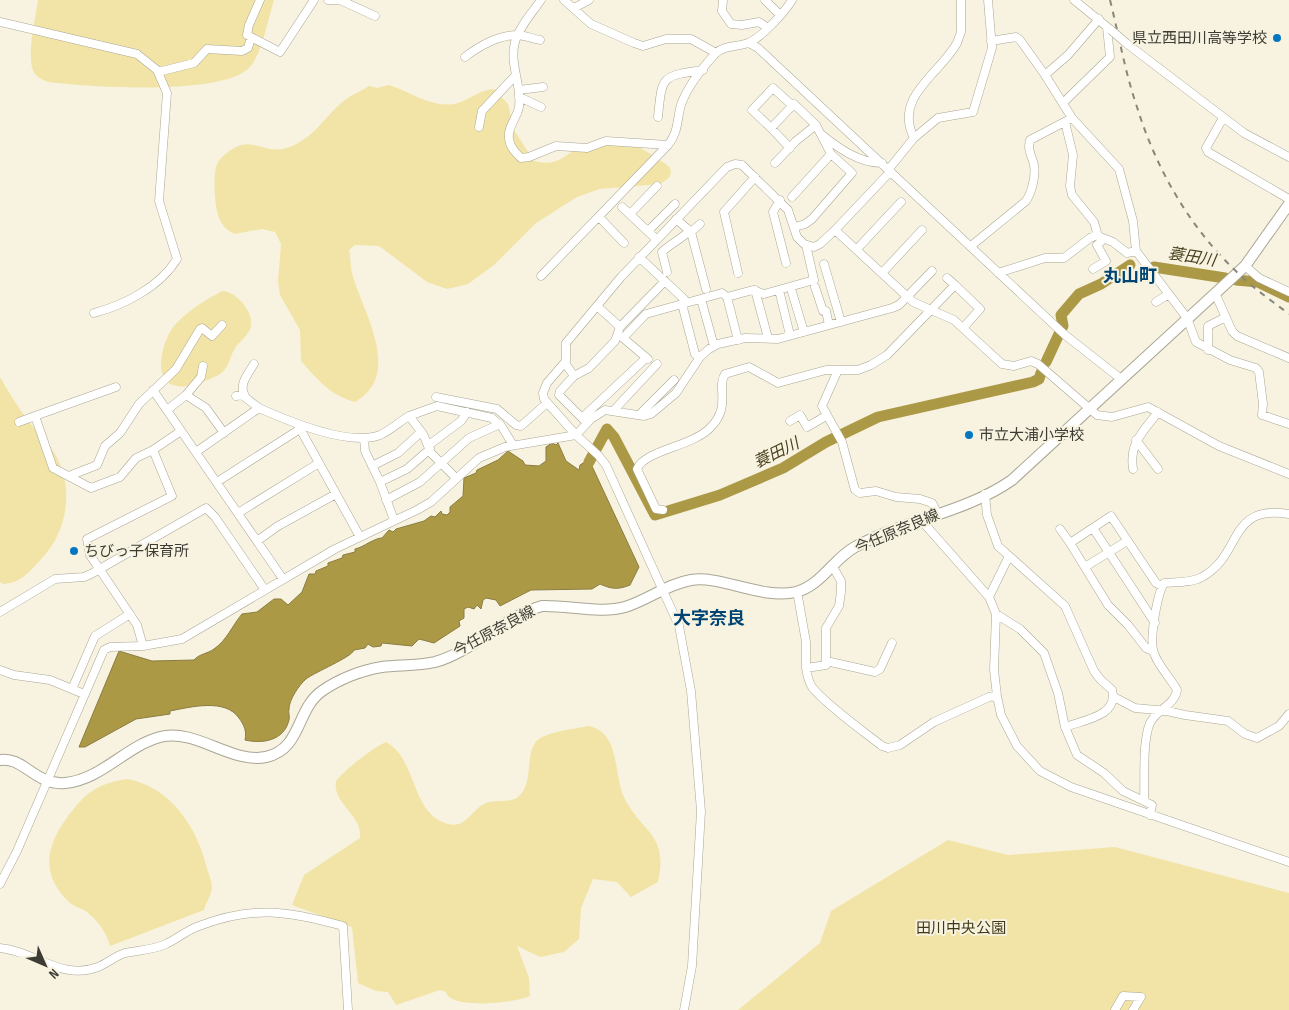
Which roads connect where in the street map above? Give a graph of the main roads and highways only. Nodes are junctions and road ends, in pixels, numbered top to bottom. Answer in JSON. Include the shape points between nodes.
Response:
{"nodes":[{"id":1,"x":1289,"y":204,"type":"edge"},
{"id":2,"x":0,"y":760,"type":"edge"}],
"edges":[{"from":1,"to":2,"type":"main road","name":"今任原奈良線","via":[[1245,266],[1012,480],[854,548],[807,588],[772,592],[691,580],[662,589],[625,607],[542,606],[528,610],[484,638],[435,662],[355,674],[321,691],[305,711],[295,737],[287,747],[268,757],[253,758],[178,736],[160,737],[86,779],[65,783],[47,783],[17,763]]}]}
